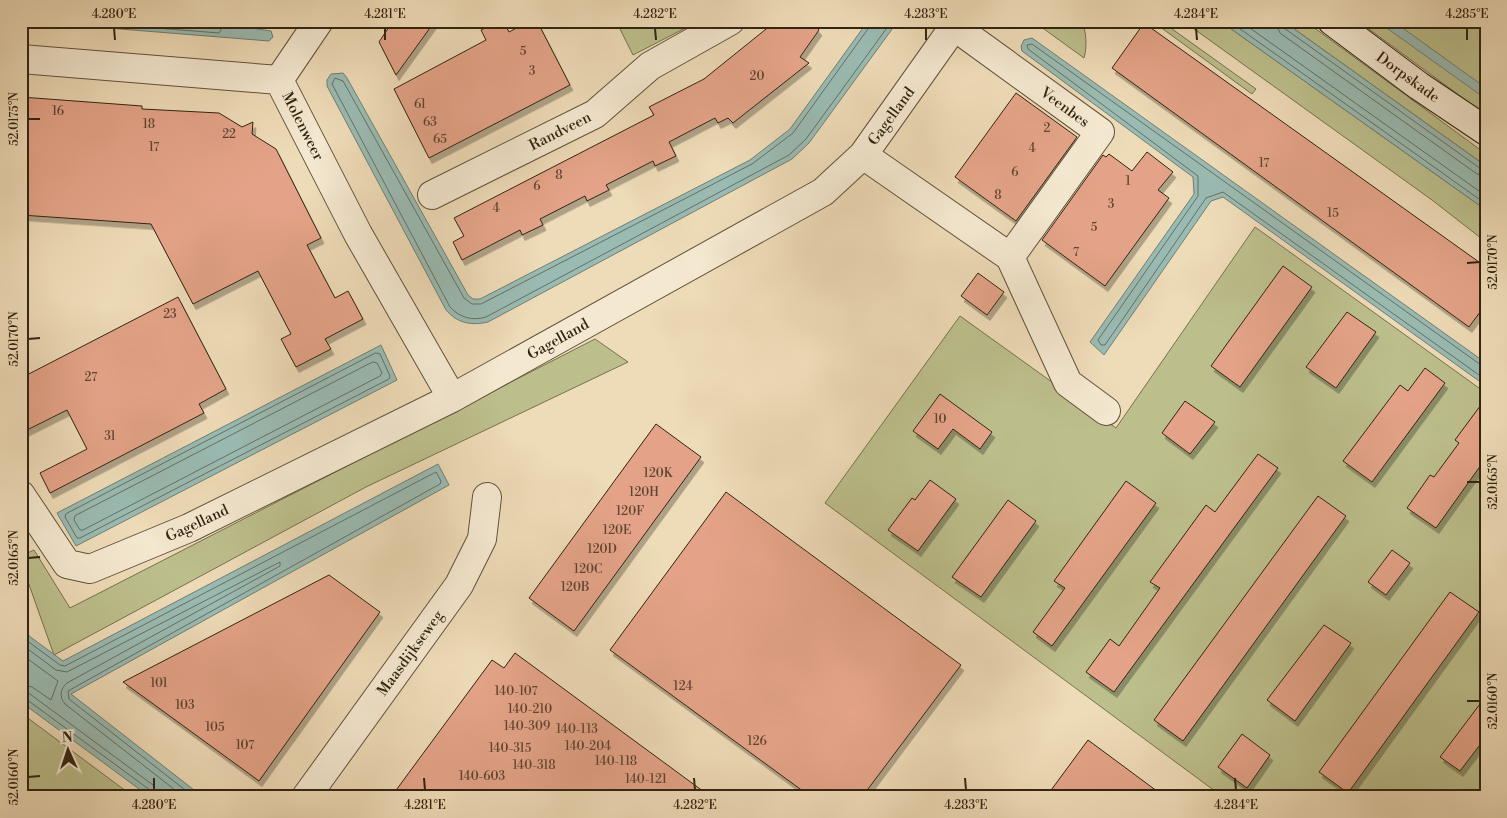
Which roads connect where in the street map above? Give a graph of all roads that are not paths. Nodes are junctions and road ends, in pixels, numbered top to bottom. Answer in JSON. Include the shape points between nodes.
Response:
{"nodes":[{"id":1,"x":319,"y":21,"type":"edge"},
{"id":2,"x":730,"y":21,"type":"edge"},
{"id":3,"x":1332,"y":21,"type":"edge"},
{"id":4,"x":956,"y":24,"type":"edge"},
{"id":5,"x":21,"y":59,"type":"edge"},
{"id":6,"x":279,"y":80,"type":"junction"},
{"id":7,"x":1486,"y":131,"type":"edge"},
{"id":8,"x":863,"y":155,"type":"junction"},
{"id":9,"x":432,"y":195,"type":"dead end"},
{"id":10,"x":1010,"y":257,"type":"junction"},
{"id":11,"x":452,"y":398,"type":"junction"},
{"id":12,"x":1106,"y":411,"type":"dead end"},
{"id":13,"x":21,"y":495,"type":"edge"},
{"id":14,"x":487,"y":497,"type":"dead end"},
{"id":15,"x":306,"y":797,"type":"edge"}],
"edges":[{"from":1,"to":6,"type":"street"},
{"from":2,"to":9,"type":"street","name":"Randveen","via":[[650,66],[595,114]]},
{"from":3,"to":7,"type":"street","name":"Dorpskade","via":[[1418,86]]},
{"from":4,"to":8,"type":"street","name":"Gagelland"},
{"from":4,"to":10,"type":"street","name":"Veenbes","via":[[1100,132]]},
{"from":5,"to":6,"type":"street","name":"Molenweer"},
{"from":6,"to":11,"type":"street","name":"Molenweer","via":[[358,234]]},
{"from":8,"to":10,"type":"street"},
{"from":8,"to":11,"type":"street","name":"Gagelland","via":[[823,192]]},
{"from":10,"to":12,"type":"street","via":[[1068,383]]},
{"from":11,"to":13,"type":"street","name":"Gagelland","via":[[189,528],[90,569],[67,564]]},
{"from":14,"to":15,"type":"street","name":"Maasdijkseweg","via":[[482,539],[459,585]]}]}
